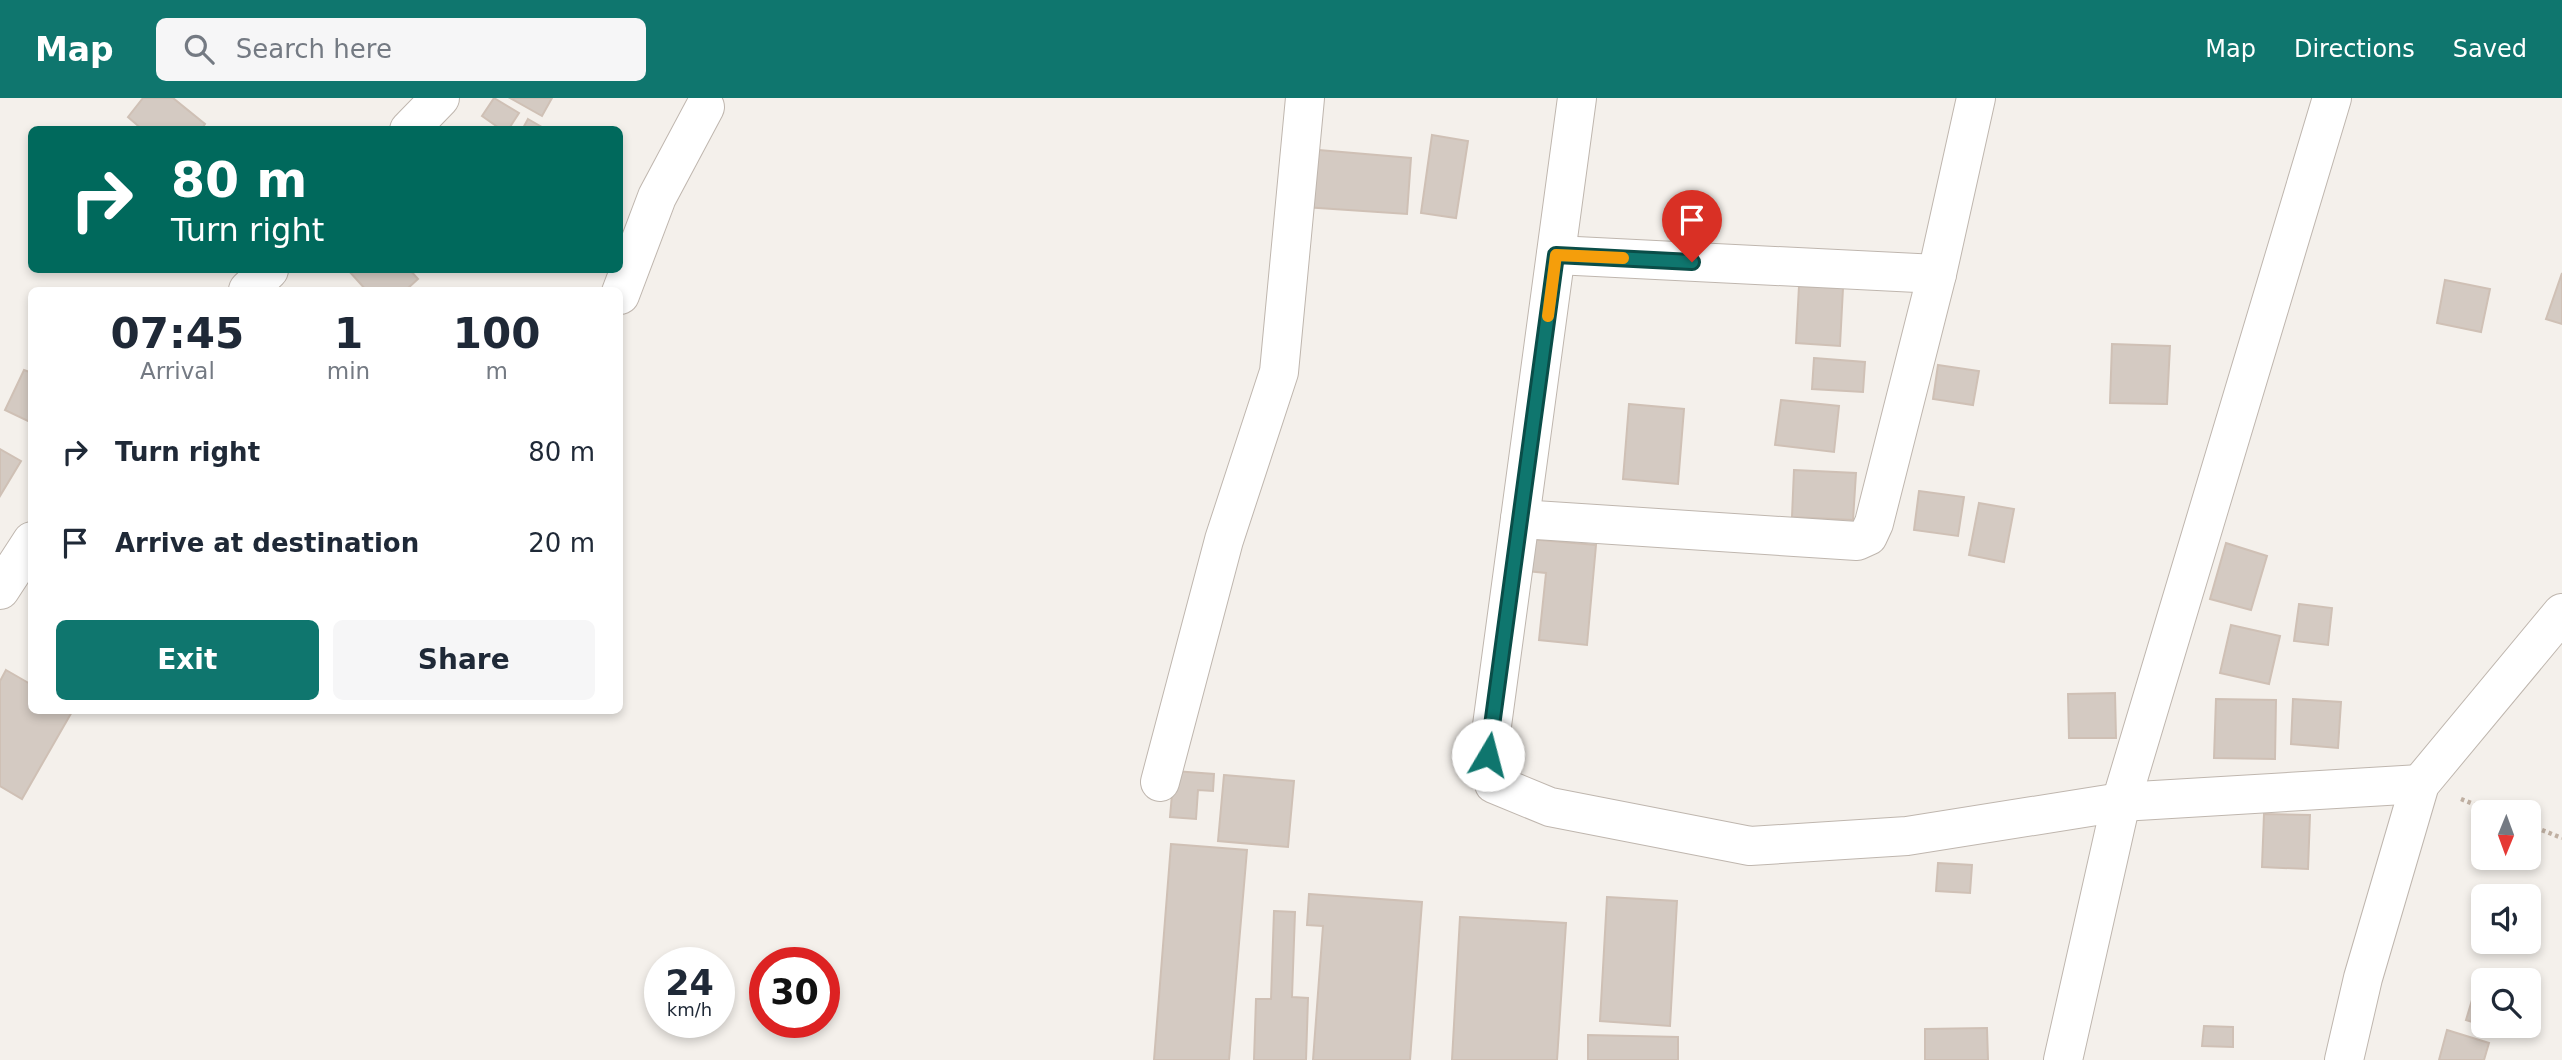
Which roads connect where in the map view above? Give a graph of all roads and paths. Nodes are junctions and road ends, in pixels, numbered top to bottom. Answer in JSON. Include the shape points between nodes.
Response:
{"nodes":[{"id":1,"x":440,"y":98,"type":"edge"},
{"id":2,"x":1305,"y":98,"type":"edge"},
{"id":3,"x":1577,"y":98,"type":"edge"},
{"id":4,"x":1976,"y":98,"type":"edge"},
{"id":5,"x":2332,"y":98,"type":"edge"},
{"id":6,"x":708,"y":101,"type":"edge"},
{"id":7,"x":413,"y":126,"type":"edge"},
{"id":8,"x":1556,"y":255,"type":"junction"},
{"id":9,"x":266,"y":273,"type":"edge"},
{"id":10,"x":1937,"y":274,"type":"junction"},
{"id":11,"x":251,"y":287,"type":"edge"},
{"id":12,"x":623,"y":287,"type":"edge"},
{"id":13,"x":1520,"y":519,"type":"junction"},
{"id":14,"x":28,"y":547,"type":"edge"},
{"id":15,"x":0,"y":590,"type":"edge"},
{"id":16,"x":2562,"y":613,"type":"edge"},
{"id":17,"x":1160,"y":782,"type":"dead end"},
{"id":18,"x":2420,"y":784,"type":"junction"},
{"id":19,"x":2121,"y":802,"type":"junction"},
{"id":20,"x":2541,"y":830,"type":"edge"},
{"id":21,"x":2562,"y":838,"type":"edge"},
{"id":22,"x":2063,"y":1060,"type":"edge"},
{"id":23,"x":2344,"y":1060,"type":"edge"}],
"edges":[{"from":1,"to":7,"type":"street"},
{"from":2,"to":17,"type":"street","via":[[1279,372],[1224,540]]},
{"from":3,"to":8,"type":"street"},
{"from":4,"to":10,"type":"street"},
{"from":5,"to":19,"type":"street"},
{"from":6,"to":12,"type":"street","via":[[657,197]]},
{"from":8,"to":10,"type":"street"},
{"from":8,"to":13,"type":"street"},
{"from":9,"to":11,"type":"street"},
{"from":10,"to":13,"type":"street","via":[[1868,536],[1857,541]]},
{"from":13,"to":19,"type":"street","via":[[1488,755],[1494,784],[1550,807],[1749,846],[1907,836]]},
{"from":14,"to":15,"type":"street"},
{"from":16,"to":18,"type":"street"},
{"from":18,"to":19,"type":"street"},
{"from":18,"to":23,"type":"street"},
{"from":19,"to":22,"type":"street"},
{"from":20,"to":21,"type":"path"}]}
